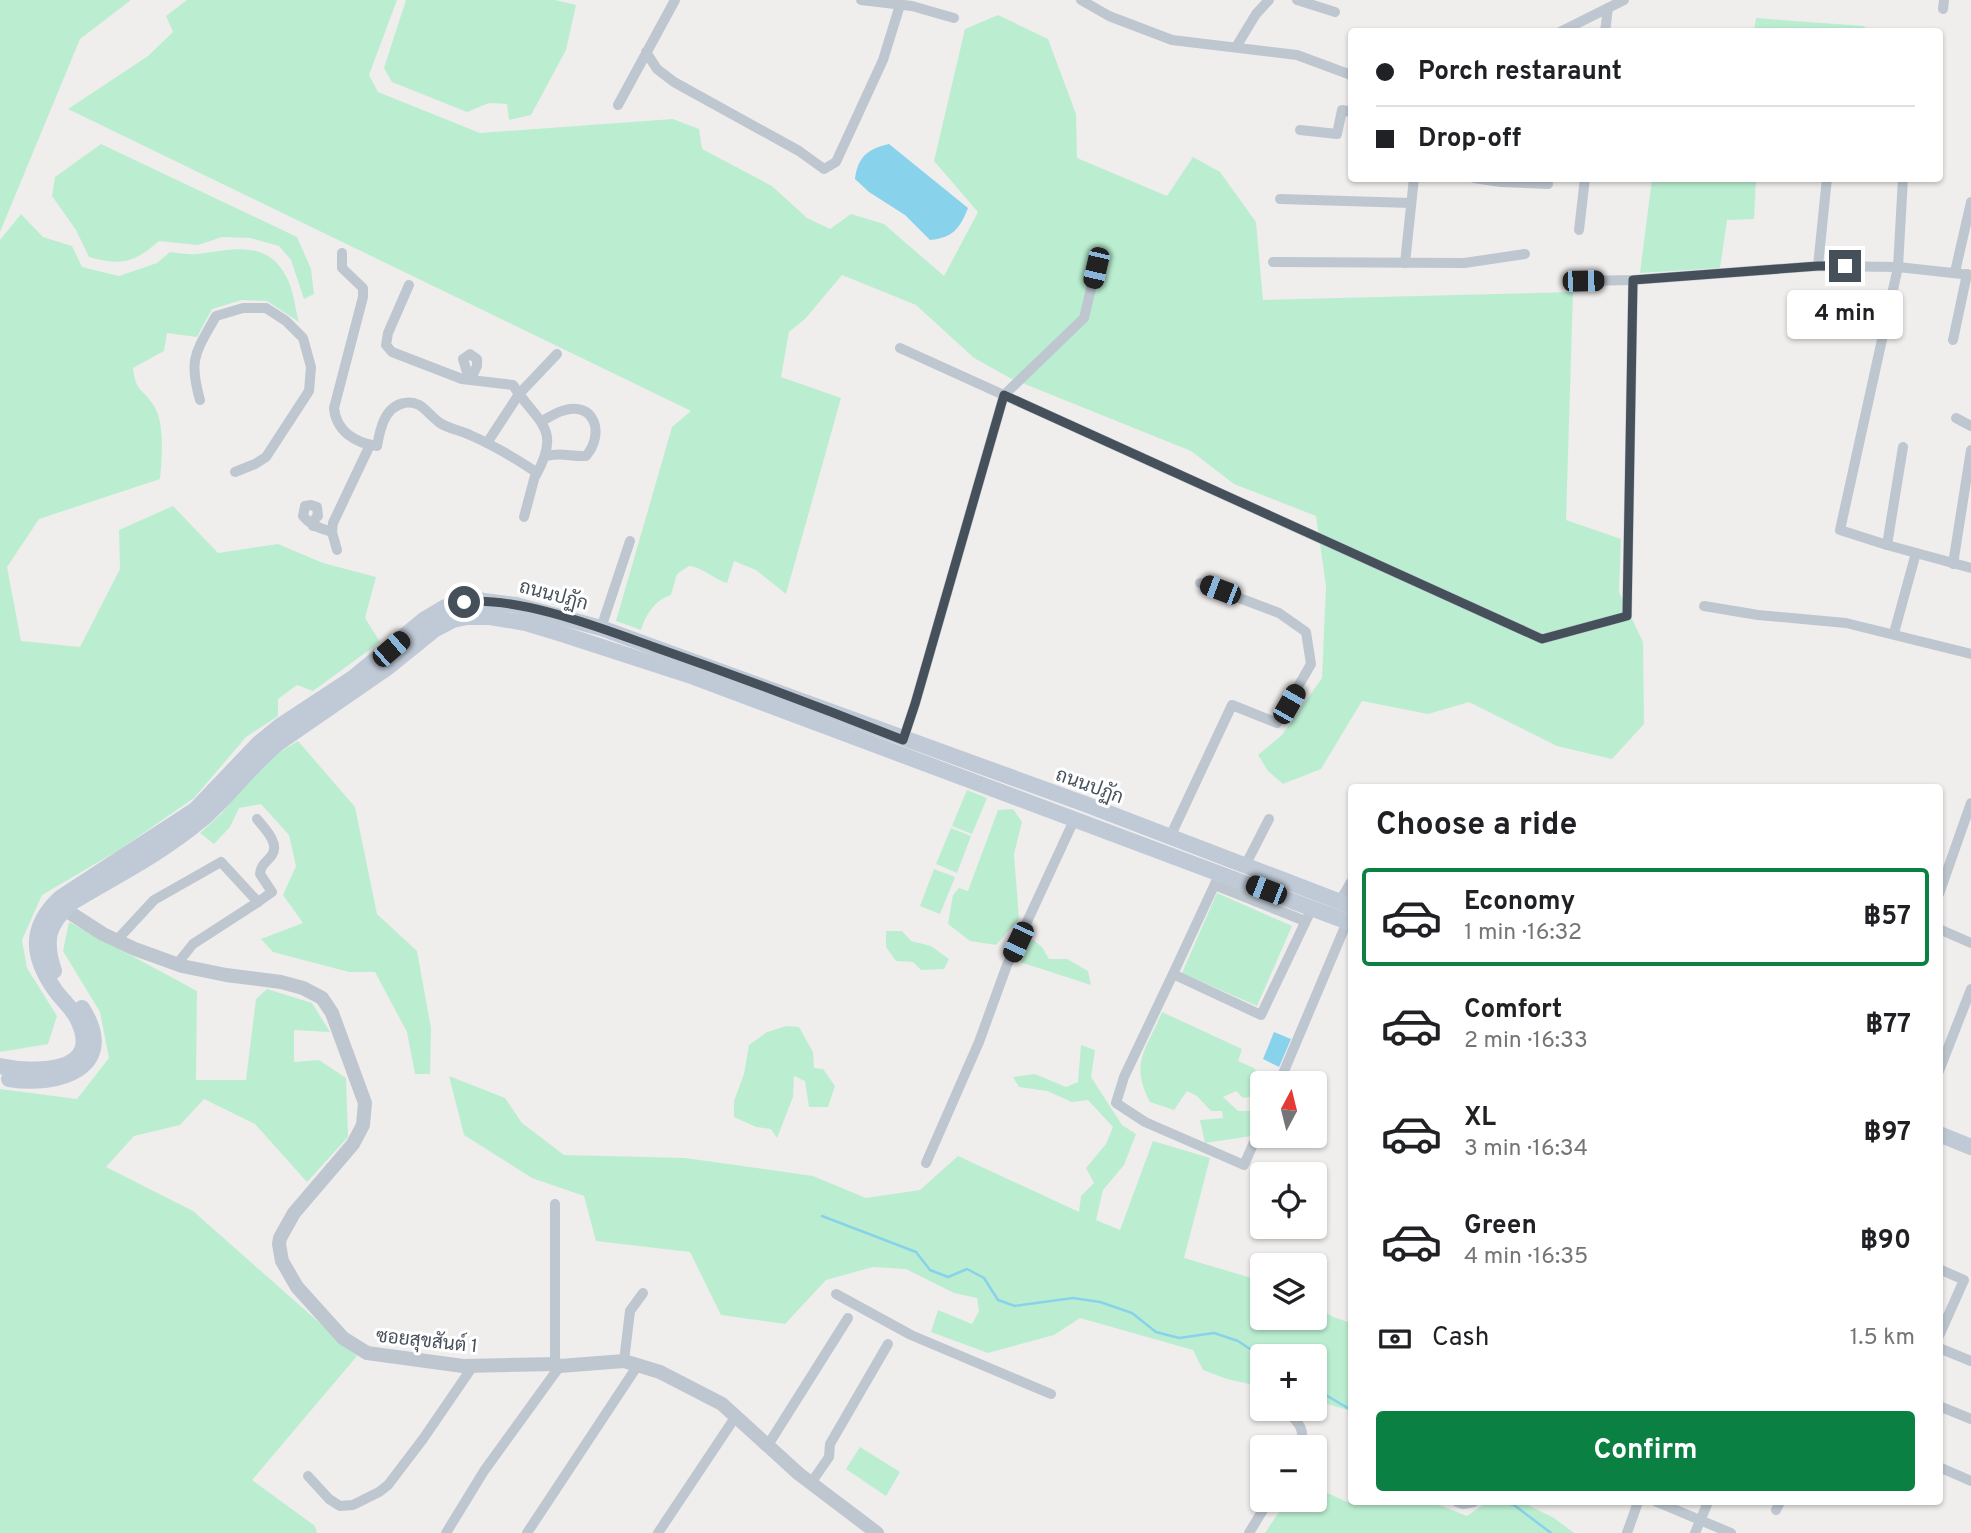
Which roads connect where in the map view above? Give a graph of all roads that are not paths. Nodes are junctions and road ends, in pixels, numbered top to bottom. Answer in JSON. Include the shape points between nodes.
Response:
{"nodes":[{"id":1,"x":675,"y":0,"type":"edge"},
{"id":2,"x":861,"y":0,"type":"edge"},
{"id":3,"x":1081,"y":0,"type":"edge"},
{"id":4,"x":1269,"y":0,"type":"edge"},
{"id":5,"x":1297,"y":0,"type":"edge"},
{"id":6,"x":1597,"y":0,"type":"edge"},
{"id":7,"x":1625,"y":0,"type":"edge"},
{"id":8,"x":900,"y":5,"type":"junction"},
{"id":9,"x":1608,"y":8,"type":"junction"},
{"id":10,"x":1335,"y":12,"type":"dead end"},
{"id":11,"x":1595,"y":14,"type":"junction"},
{"id":12,"x":954,"y":18,"type":"dead end"},
{"id":13,"x":1568,"y":28,"type":"edge"},
{"id":14,"x":1606,"y":28,"type":"edge"},
{"id":15,"x":1236,"y":47,"type":"junction"},
{"id":16,"x":646,"y":52,"type":"junction"},
{"id":17,"x":1348,"y":74,"type":"edge"},
{"id":18,"x":618,"y":105,"type":"dead end"},
{"id":19,"x":1348,"y":111,"type":"edge"},
{"id":20,"x":1300,"y":130,"type":"dead end"},
{"id":21,"x":1414,"y":182,"type":"edge"},
{"id":22,"x":1524,"y":182,"type":"edge"},
{"id":23,"x":1585,"y":182,"type":"edge"},
{"id":24,"x":1827,"y":182,"type":"edge"},
{"id":25,"x":1903,"y":182,"type":"edge"},
{"id":26,"x":1548,"y":184,"type":"dead end"},
{"id":27,"x":1280,"y":199,"type":"dead end"},
{"id":28,"x":1971,"y":202,"type":"edge"},
{"id":29,"x":1411,"y":203,"type":"junction"},
{"id":30,"x":1578,"y":230,"type":"dead end"},
{"id":31,"x":342,"y":253,"type":"dead end"},
{"id":32,"x":1525,"y":254,"type":"dead end"},
{"id":33,"x":1273,"y":262,"type":"dead end"},
{"id":34,"x":1405,"y":263,"type":"junction"},
{"id":35,"x":1818,"y":266,"type":"junction"},
{"id":36,"x":1898,"y":267,"type":"junction"},
{"id":37,"x":1096,"y":268,"type":"dead end"},
{"id":38,"x":1955,"y":272,"type":"junction"},
{"id":39,"x":1969,"y":275,"type":"edge"},
{"id":40,"x":1633,"y":280,"type":"junction"},
{"id":41,"x":1583,"y":281,"type":"dead end"},
{"id":42,"x":409,"y":285,"type":"dead end"},
{"id":43,"x":1953,"y":340,"type":"dead end"},
{"id":44,"x":900,"y":348,"type":"dead end"},
{"id":45,"x":557,"y":354,"type":"dead end"},
{"id":46,"x":519,"y":394,"type":"junction"},
{"id":47,"x":1004,"y":395,"type":"junction"},
{"id":48,"x":200,"y":400,"type":"dead end"},
{"id":49,"x":1956,"y":418,"type":"dead end"},
{"id":50,"x":542,"y":421,"type":"junction"},
{"id":51,"x":1971,"y":426,"type":"edge"},
{"id":52,"x":487,"y":443,"type":"junction"},
{"id":53,"x":370,"y":445,"type":"junction"},
{"id":54,"x":1903,"y":447,"type":"dead end"},
{"id":55,"x":1971,"y":450,"type":"edge"},
{"id":56,"x":547,"y":456,"type":"junction"},
{"id":57,"x":235,"y":472,"type":"dead end"},
{"id":58,"x":536,"y":475,"type":"junction"},
{"id":59,"x":524,"y":517,"type":"dead end"},
{"id":60,"x":313,"y":526,"type":"dead end"},
{"id":61,"x":332,"y":532,"type":"junction"},
{"id":62,"x":630,"y":541,"type":"dead end"},
{"id":63,"x":1887,"y":545,"type":"junction"},
{"id":64,"x":337,"y":550,"type":"dead end"},
{"id":65,"x":1916,"y":553,"type":"junction"},
{"id":66,"x":1953,"y":564,"type":"junction"},
{"id":67,"x":1971,"y":568,"type":"edge"},
{"id":68,"x":1200,"y":583,"type":"dead end"},
{"id":69,"x":1704,"y":606,"type":"dead end"},
{"id":70,"x":466,"y":609,"type":"junction"},
{"id":71,"x":601,"y":628,"type":"junction"},
{"id":72,"x":1894,"y":634,"type":"junction"},
{"id":73,"x":1971,"y":654,"type":"edge"},
{"id":74,"x":874,"y":736,"type":"junction"},
{"id":75,"x":903,"y":740,"type":"junction"},
{"id":76,"x":1971,"y":803,"type":"edge"},
{"id":77,"x":1075,"y":818,"type":"junction"},
{"id":78,"x":257,"y":819,"type":"dead end"},
{"id":79,"x":1269,"y":820,"type":"dead end"},
{"id":80,"x":1170,"y":837,"type":"junction"},
{"id":81,"x":1245,"y":866,"type":"junction"},
{"id":82,"x":1218,"y":879,"type":"junction"},
{"id":83,"x":1943,"y":883,"type":"edge"},
{"id":84,"x":258,"y":902,"type":"junction"},
{"id":85,"x":64,"y":909,"type":"junction"},
{"id":86,"x":1347,"y":913,"type":"edge"},
{"id":87,"x":1309,"y":914,"type":"junction"},
{"id":88,"x":1943,"y":931,"type":"edge"},
{"id":89,"x":117,"y":940,"type":"junction"},
{"id":90,"x":1971,"y":943,"type":"edge"},
{"id":91,"x":177,"y":964,"type":"junction"},
{"id":92,"x":1173,"y":974,"type":"junction"},
{"id":93,"x":1971,"y":989,"type":"edge"},
{"id":94,"x":1943,"y":1061,"type":"edge"},
{"id":95,"x":0,"y":1066,"type":"edge"},
{"id":96,"x":1284,"y":1071,"type":"edge"},
{"id":97,"x":0,"y":1077,"type":"edge"},
{"id":98,"x":1943,"y":1136,"type":"edge"},
{"id":99,"x":1971,"y":1147,"type":"edge"},
{"id":100,"x":1251,"y":1148,"type":"edge"},
{"id":101,"x":926,"y":1163,"type":"dead end"},
{"id":102,"x":555,"y":1205,"type":"dead end"},
{"id":103,"x":1943,"y":1271,"type":"edge"},
{"id":104,"x":643,"y":1293,"type":"dead end"},
{"id":105,"x":836,"y":1294,"type":"dead end"},
{"id":106,"x":848,"y":1318,"type":"dead end"},
{"id":107,"x":1943,"y":1326,"type":"edge"},
{"id":108,"x":888,"y":1344,"type":"dead end"},
{"id":109,"x":1943,"y":1350,"type":"edge"},
{"id":110,"x":624,"y":1361,"type":"junction"},
{"id":111,"x":1971,"y":1361,"type":"edge"},
{"id":112,"x":557,"y":1365,"type":"junction"},
{"id":113,"x":638,"y":1365,"type":"junction"},
{"id":114,"x":472,"y":1366,"type":"junction"},
{"id":115,"x":1051,"y":1395,"type":"dead end"},
{"id":116,"x":1943,"y":1408,"type":"edge"},
{"id":117,"x":736,"y":1416,"type":"junction"},
{"id":118,"x":1971,"y":1419,"type":"edge"},
{"id":119,"x":768,"y":1445,"type":"junction"},
{"id":120,"x":1943,"y":1469,"type":"edge"},
{"id":121,"x":308,"y":1476,"type":"dead end"},
{"id":122,"x":1971,"y":1481,"type":"edge"},
{"id":123,"x":811,"y":1483,"type":"junction"},
{"id":124,"x":1637,"y":1505,"type":"edge"},
{"id":125,"x":1665,"y":1505,"type":"edge"},
{"id":126,"x":1707,"y":1505,"type":"edge"},
{"id":127,"x":1262,"y":1512,"type":"edge"},
{"id":128,"x":1700,"y":1519,"type":"junction"},
{"id":129,"x":446,"y":1533,"type":"edge"},
{"id":130,"x":527,"y":1533,"type":"edge"},
{"id":131,"x":658,"y":1533,"type":"edge"},
{"id":132,"x":877,"y":1533,"type":"edge"},
{"id":133,"x":1249,"y":1533,"type":"edge"},
{"id":134,"x":1627,"y":1533,"type":"edge"},
{"id":135,"x":1695,"y":1533,"type":"edge"},
{"id":136,"x":1731,"y":1533,"type":"edge"}],
"edges":[{"from":1,"to":16,"type":"street"},
{"from":2,"to":8,"type":"street"},
{"from":3,"to":15,"type":"street","via":[[1172,40]]},
{"from":4,"to":15,"type":"street"},
{"from":5,"to":10,"type":"street"},
{"from":6,"to":11,"type":"street"},
{"from":7,"to":9,"type":"street"},
{"from":8,"to":12,"type":"street"},
{"from":8,"to":16,"type":"street","via":[[883,60],[836,162],[824,169],[674,82],[657,69]]},
{"from":9,"to":11,"type":"street"},
{"from":9,"to":14,"type":"street"},
{"from":11,"to":13,"type":"street"},
{"from":15,"to":17,"type":"street","via":[[1297,55]]},
{"from":16,"to":18,"type":"street"},
{"from":19,"to":20,"type":"street","via":[[1342,110],[1337,134]]},
{"from":21,"to":29,"type":"street"},
{"from":22,"to":26,"type":"street"},
{"from":23,"to":30,"type":"street"},
{"from":24,"to":35,"type":"street"},
{"from":25,"to":36,"type":"street"},
{"from":27,"to":29,"type":"street"},
{"from":28,"to":38,"type":"street"},
{"from":29,"to":34,"type":"street"},
{"from":31,"to":53,"type":"street","via":[[342,268],[363,288],[363,297],[334,408],[335,421],[345,433]]},
{"from":32,"to":34,"type":"street","via":[[1464,263]]},
{"from":33,"to":34,"type":"street"},
{"from":35,"to":36,"type":"street"},
{"from":35,"to":40,"type":"street"},
{"from":36,"to":38,"type":"street"},
{"from":36,"to":63,"type":"street","via":[[1839,530]]},
{"from":37,"to":47,"type":"street","via":[[1084,318]]},
{"from":38,"to":39,"type":"street"},
{"from":39,"to":43,"type":"street"},
{"from":40,"to":41,"type":"street"},
{"from":40,"to":47,"type":"street","via":[[1627,616],[1542,639]]},
{"from":42,"to":46,"type":"street","via":[[388,333],[386,345],[392,352],[462,379],[513,385]]},
{"from":44,"to":47,"type":"street"},
{"from":45,"to":46,"type":"street"},
{"from":46,"to":50,"type":"street"},
{"from":46,"to":52,"type":"street"},
{"from":47,"to":75,"type":"street"},
{"from":48,"to":57,"type":"street","via":[[193,374],[196,351],[216,316],[243,308],[266,308],[303,338],[311,367],[309,391],[266,457]]},
{"from":49,"to":51,"type":"street"},
{"from":50,"to":56,"type":"street","via":[[549,439]]},
{"from":50,"to":56,"type":"street","via":[[572,409],[585,412],[597,433],[586,456],[561,452]]},
{"from":52,"to":53,"type":"street","via":[[438,422],[424,407],[407,402],[390,411],[377,446]]},
{"from":52,"to":58,"type":"street"},
{"from":53,"to":61,"type":"street"},
{"from":54,"to":63,"type":"street"},
{"from":55,"to":66,"type":"street"},
{"from":56,"to":58,"type":"street"},
{"from":58,"to":59,"type":"street"},
{"from":60,"to":61,"type":"street"},
{"from":61,"to":64,"type":"street"},
{"from":62,"to":71,"type":"street"},
{"from":63,"to":65,"type":"street"},
{"from":65,"to":66,"type":"street"},
{"from":65,"to":72,"type":"street"},
{"from":66,"to":67,"type":"street"},
{"from":68,"to":80,"type":"street","via":[[1279,613],[1306,632],[1311,664],[1277,723],[1232,705]]},
{"from":69,"to":72,"type":"street","via":[[1846,623]]},
{"from":70,"to":71,"type":"main road","name":"ถนนปฏัก","via":[[485,601],[516,605]]},
{"from":70,"to":74,"type":"main road","name":"ถนนปฏัก","via":[[559,633]]},
{"from":70,"to":85,"type":"main road","name":"ถนนปฏัก","via":[[277,744],[185,833]]},
{"from":70,"to":95,"type":"main road","name":"ถนนปฏัก","via":[[445,607],[425,619],[353,678],[280,726],[195,810],[60,898],[38,929],[37,952],[54,989],[78,1017],[82,1051],[50,1069]]},
{"from":71,"to":74,"type":"main road","name":"ถนนปฏัก"},
{"from":72,"to":73,"type":"street"},
{"from":74,"to":75,"type":"main road","name":"ถนนปฏัก"},
{"from":74,"to":77,"type":"main road","name":"ถนนปฏัก"},
{"from":75,"to":80,"type":"main road","name":"ถนนปฏัก"},
{"from":76,"to":83,"type":"street"},
{"from":77,"to":82,"type":"main road","name":"ถนนปฏัก"},
{"from":77,"to":101,"type":"street","via":[[1007,965]]},
{"from":78,"to":84,"type":"street","via":[[274,841],[272,856],[261,865],[260,874],[272,892]]},
{"from":79,"to":81,"type":"street"},
{"from":80,"to":81,"type":"main road","name":"ถนนปฏัก"},
{"from":81,"to":86,"type":"main road","name":"ถนนปฏัก"},
{"from":82,"to":87,"type":"main road","name":"ถนนปฏัก"},
{"from":82,"to":92,"type":"street"},
{"from":84,"to":89,"type":"street","via":[[221,862],[154,900]]},
{"from":84,"to":91,"type":"street","via":[[193,944]]},
{"from":85,"to":89,"type":"street","name":"ซอยสุขสันต์ 1"},
{"from":85,"to":97,"type":"main road","name":"ถนนปฏัก","via":[[49,934],[49,956],[54,972],[90,1022],[95,1036],[93,1054],[79,1068],[49,1081]]},
{"from":86,"to":87,"type":"main road","name":"ถนนปฏัก"},
{"from":86,"to":96,"type":"street"},
{"from":87,"to":92,"type":"street","via":[[1261,1014]]},
{"from":88,"to":90,"type":"street"},
{"from":89,"to":91,"type":"street","name":"ซอยสุขสันต์ 1"},
{"from":91,"to":114,"type":"street","name":"ซอยสุขสันต์ 1","via":[[281,982],[322,998],[359,1084],[365,1103],[363,1125],[353,1144],[294,1213],[280,1238],[282,1261],[315,1308],[359,1350]]},
{"from":92,"to":100,"type":"street","via":[[1116,1103],[1145,1122],[1244,1165]]},
{"from":93,"to":94,"type":"street"},
{"from":98,"to":99,"type":"main road"},
{"from":102,"to":112,"type":"street"},
{"from":103,"to":107,"type":"street","via":[[1964,1280]]},
{"from":104,"to":110,"type":"street","via":[[630,1311]]},
{"from":105,"to":115,"type":"street","via":[[911,1335]]},
{"from":106,"to":119,"type":"street"},
{"from":108,"to":123,"type":"street"},
{"from":109,"to":111,"type":"street"},
{"from":110,"to":112,"type":"street","name":"ซอยสุขสันต์ 1"},
{"from":110,"to":113,"type":"street","name":"ซอยสุขสันต์ 1"},
{"from":112,"to":114,"type":"street","name":"ซอยสุขสันต์ 1"},
{"from":112,"to":129,"type":"street"},
{"from":113,"to":117,"type":"street","name":"ซอยสุขสันต์ 1","via":[[722,1404]]},
{"from":113,"to":130,"type":"street"},
{"from":114,"to":121,"type":"street","via":[[423,1439],[379,1492],[340,1506]]},
{"from":116,"to":118,"type":"street"},
{"from":117,"to":119,"type":"street","name":"ซอยสุขสันต์ 1"},
{"from":117,"to":131,"type":"street"},
{"from":119,"to":123,"type":"street","name":"ซอยสุขสันต์ 1"},
{"from":120,"to":122,"type":"street"},
{"from":123,"to":132,"type":"street","name":"ซอยสุขสันต์ 1"},
{"from":124,"to":134,"type":"street"},
{"from":125,"to":128,"type":"street"},
{"from":126,"to":128,"type":"street"},
{"from":127,"to":133,"type":"street"},
{"from":128,"to":135,"type":"street"},
{"from":128,"to":136,"type":"street"}]}
